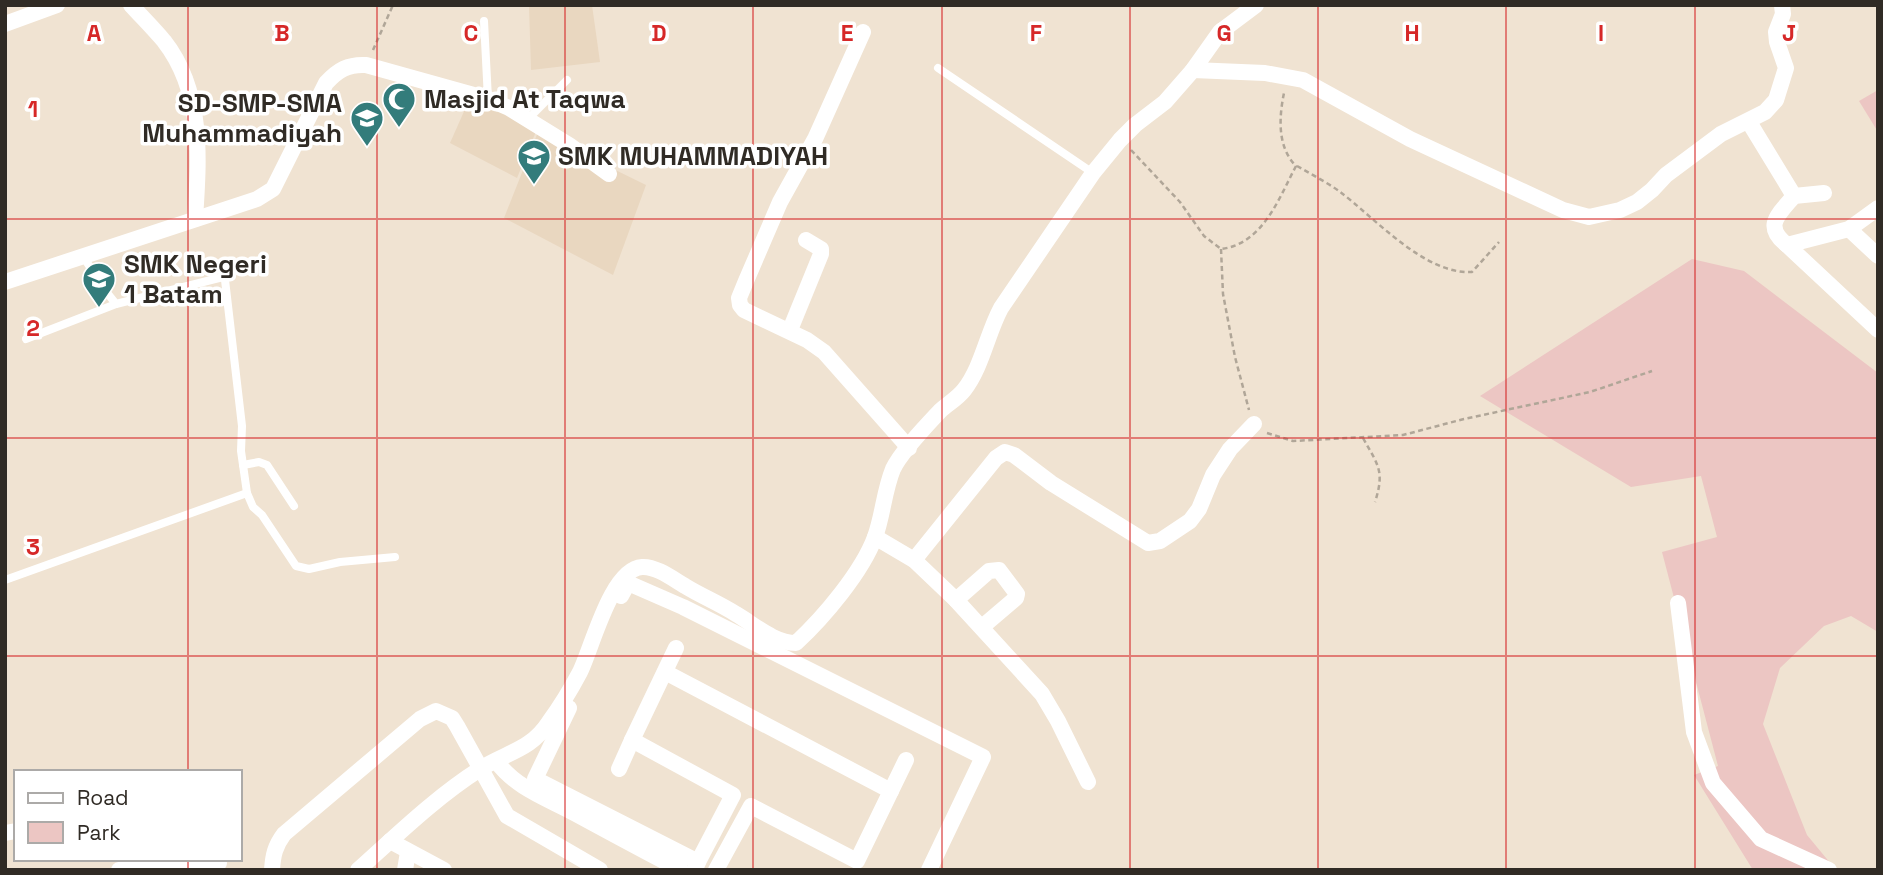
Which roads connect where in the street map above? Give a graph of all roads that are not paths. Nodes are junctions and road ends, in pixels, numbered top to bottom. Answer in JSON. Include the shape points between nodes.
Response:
{"nodes":[{"id":1,"x":57,"y":5,"type":"edge"},
{"id":2,"x":131,"y":5,"type":"edge"},
{"id":3,"x":1255,"y":5,"type":"edge"},
{"id":4,"x":1782,"y":5,"type":"edge"},
{"id":5,"x":484,"y":21,"type":"dead end"},
{"id":6,"x":5,"y":24,"type":"edge"},
{"id":7,"x":863,"y":32,"type":"dead end"},
{"id":8,"x":938,"y":68,"type":"dead end"},
{"id":9,"x":1193,"y":71,"type":"junction"},
{"id":10,"x":567,"y":80,"type":"dead end"},
{"id":11,"x":488,"y":99,"type":"junction"},
{"id":12,"x":527,"y":120,"type":"junction"},
{"id":13,"x":1749,"y":121,"type":"junction"},
{"id":14,"x":1093,"y":173,"type":"junction"},
{"id":15,"x":609,"y":174,"type":"dead end"},
{"id":16,"x":1824,"y":193,"type":"dead end"},
{"id":17,"x":1794,"y":196,"type":"junction"},
{"id":18,"x":1878,"y":208,"type":"edge"},
{"id":19,"x":195,"y":219,"type":"junction"},
{"id":20,"x":1849,"y":229,"type":"junction"},
{"id":21,"x":806,"y":240,"type":"dead end"},
{"id":22,"x":1787,"y":246,"type":"junction"},
{"id":23,"x":83,"y":256,"type":"junction"},
{"id":24,"x":1878,"y":256,"type":"edge"},
{"id":25,"x":5,"y":282,"type":"edge"},
{"id":26,"x":116,"y":304,"type":"junction"},
{"id":27,"x":790,"y":330,"type":"junction"},
{"id":28,"x":1878,"y":330,"type":"edge"},
{"id":29,"x":26,"y":340,"type":"dead end"},
{"id":30,"x":1254,"y":425,"type":"road end"},
{"id":31,"x":909,"y":448,"type":"junction"},
{"id":32,"x":243,"y":465,"type":"junction"},
{"id":33,"x":247,"y":493,"type":"junction"},
{"id":34,"x":294,"y":506,"type":"dead end"},
{"id":35,"x":875,"y":537,"type":"junction"},
{"id":36,"x":395,"y":557,"type":"dead end"},
{"id":37,"x":914,"y":560,"type":"junction"},
{"id":38,"x":5,"y":580,"type":"edge"},
{"id":39,"x":956,"y":600,"type":"junction"},
{"id":40,"x":1678,"y":603,"type":"dead end"},
{"id":41,"x":982,"y":627,"type":"junction"},
{"id":42,"x":676,"y":648,"type":"dead end"},
{"id":43,"x":665,"y":672,"type":"junction"},
{"id":44,"x":632,"y":740,"type":"junction"},
{"id":45,"x":906,"y":760,"type":"dead end"},
{"id":46,"x":496,"y":761,"type":"junction"},
{"id":47,"x":481,"y":769,"type":"junction"},
{"id":48,"x":619,"y":769,"type":"dead end"},
{"id":49,"x":1088,"y":782,"type":"dead end"},
{"id":50,"x":891,"y":791,"type":"junction"},
{"id":51,"x":733,"y":795,"type":"junction"},
{"id":52,"x":751,"y":806,"type":"junction"},
{"id":53,"x":390,"y":841,"type":"junction"},
{"id":54,"x":408,"y":852,"type":"junction"},
{"id":55,"x":699,"y":861,"type":"edge"},
{"id":56,"x":219,"y":864,"type":"edge"},
{"id":57,"x":719,"y":864,"type":"edge"},
{"id":58,"x":855,"y":866,"type":"edge"},
{"id":59,"x":119,"y":870,"type":"edge"},
{"id":60,"x":272,"y":870,"type":"edge"},
{"id":61,"x":358,"y":870,"type":"edge"},
{"id":62,"x":405,"y":870,"type":"edge"},
{"id":63,"x":444,"y":870,"type":"edge"},
{"id":64,"x":600,"y":870,"type":"edge"},
{"id":65,"x":681,"y":870,"type":"edge"},
{"id":66,"x":929,"y":870,"type":"edge"},
{"id":67,"x":1829,"y":870,"type":"edge"}],
"edges":[{"from":1,"to":6,"type":"street"},
{"from":2,"to":19,"type":"street","via":[[165,43],[196,113]]},
{"from":3,"to":9,"type":"street","via":[[1220,32]]},
{"from":4,"to":13,"type":"street","via":[[1776,32],[1786,68],[1783,83],[1776,100]]},
{"from":5,"to":11,"type":"lane"},
{"from":7,"to":27,"type":"street","via":[[739,298],[744,310]]},
{"from":8,"to":14,"type":"lane"},
{"from":9,"to":13,"type":"street","via":[[1303,80],[1410,139],[1563,210],[1589,217],[1637,202],[1721,134]]},
{"from":9,"to":14,"type":"street","via":[[1165,102],[1119,140]]},
{"from":10,"to":12,"type":"lane"},
{"from":11,"to":12,"type":"street"},
{"from":11,"to":19,"type":"street","via":[[352,64],[326,83],[273,189],[257,199]]},
{"from":12,"to":15,"type":"street"},
{"from":13,"to":17,"type":"street"},
{"from":14,"to":31,"type":"street","via":[[1001,308],[964,390]]},
{"from":16,"to":17,"type":"street"},
{"from":17,"to":22,"type":"street","via":[[1774,225],[1777,237]]},
{"from":18,"to":20,"type":"street"},
{"from":19,"to":23,"type":"street"},
{"from":20,"to":22,"type":"street"},
{"from":20,"to":24,"type":"street"},
{"from":21,"to":27,"type":"street","via":[[821,249],[821,254]]},
{"from":22,"to":28,"type":"street"},
{"from":23,"to":25,"type":"street"},
{"from":23,"to":26,"type":"lane"},
{"from":26,"to":29,"type":"lane"},
{"from":26,"to":32,"type":"lane","via":[[221,277],[225,280]]},
{"from":27,"to":31,"type":"street","via":[[824,352]]},
{"from":30,"to":37,"type":"street","via":[[1230,449],[1190,521],[1155,544],[1005,452]]},
{"from":31,"to":35,"type":"street","via":[[894,468]]},
{"from":32,"to":33,"type":"lane"},
{"from":32,"to":34,"type":"lane","via":[[260,462],[267,466]]},
{"from":33,"to":36,"type":"lane","via":[[296,566],[309,569]]},
{"from":33,"to":38,"type":"lane"},
{"from":35,"to":37,"type":"street"},
{"from":35,"to":46,"type":"street","via":[[824,615],[796,643],[766,634],[650,567],[629,571],[611,596],[579,673],[549,723],[530,745]]},
{"from":37,"to":39,"type":"street"},
{"from":39,"to":41,"type":"street"},
{"from":39,"to":41,"type":"street","via":[[989,570],[999,570],[1016,598]]},
{"from":40,"to":67,"type":"street","via":[[1694,732],[1713,783],[1761,839]]},
{"from":41,"to":49,"type":"street","via":[[1049,704]]},
{"from":42,"to":43,"type":"street"},
{"from":43,"to":44,"type":"street"},
{"from":43,"to":50,"type":"street"},
{"from":44,"to":48,"type":"street"},
{"from":44,"to":51,"type":"street"},
{"from":45,"to":50,"type":"street"},
{"from":46,"to":47,"type":"street"},
{"from":46,"to":65,"type":"street","via":[[528,791]]},
{"from":47,"to":53,"type":"street"},
{"from":47,"to":60,"type":"street","via":[[452,718],[436,711],[428,713],[284,834],[273,854]]},
{"from":47,"to":64,"type":"street","via":[[508,816]]},
{"from":50,"to":58,"type":"street"},
{"from":51,"to":52,"type":"street"},
{"from":51,"to":55,"type":"street"},
{"from":52,"to":57,"type":"street"},
{"from":52,"to":58,"type":"street"},
{"from":53,"to":54,"type":"street"},
{"from":53,"to":61,"type":"street"},
{"from":54,"to":62,"type":"street"},
{"from":54,"to":63,"type":"street"},
{"from":55,"to":57,"type":"street"},
{"from":55,"to":66,"type":"street","via":[[535,779],[628,583],[983,757]]},
{"from":56,"to":59,"type":"street"}]}
